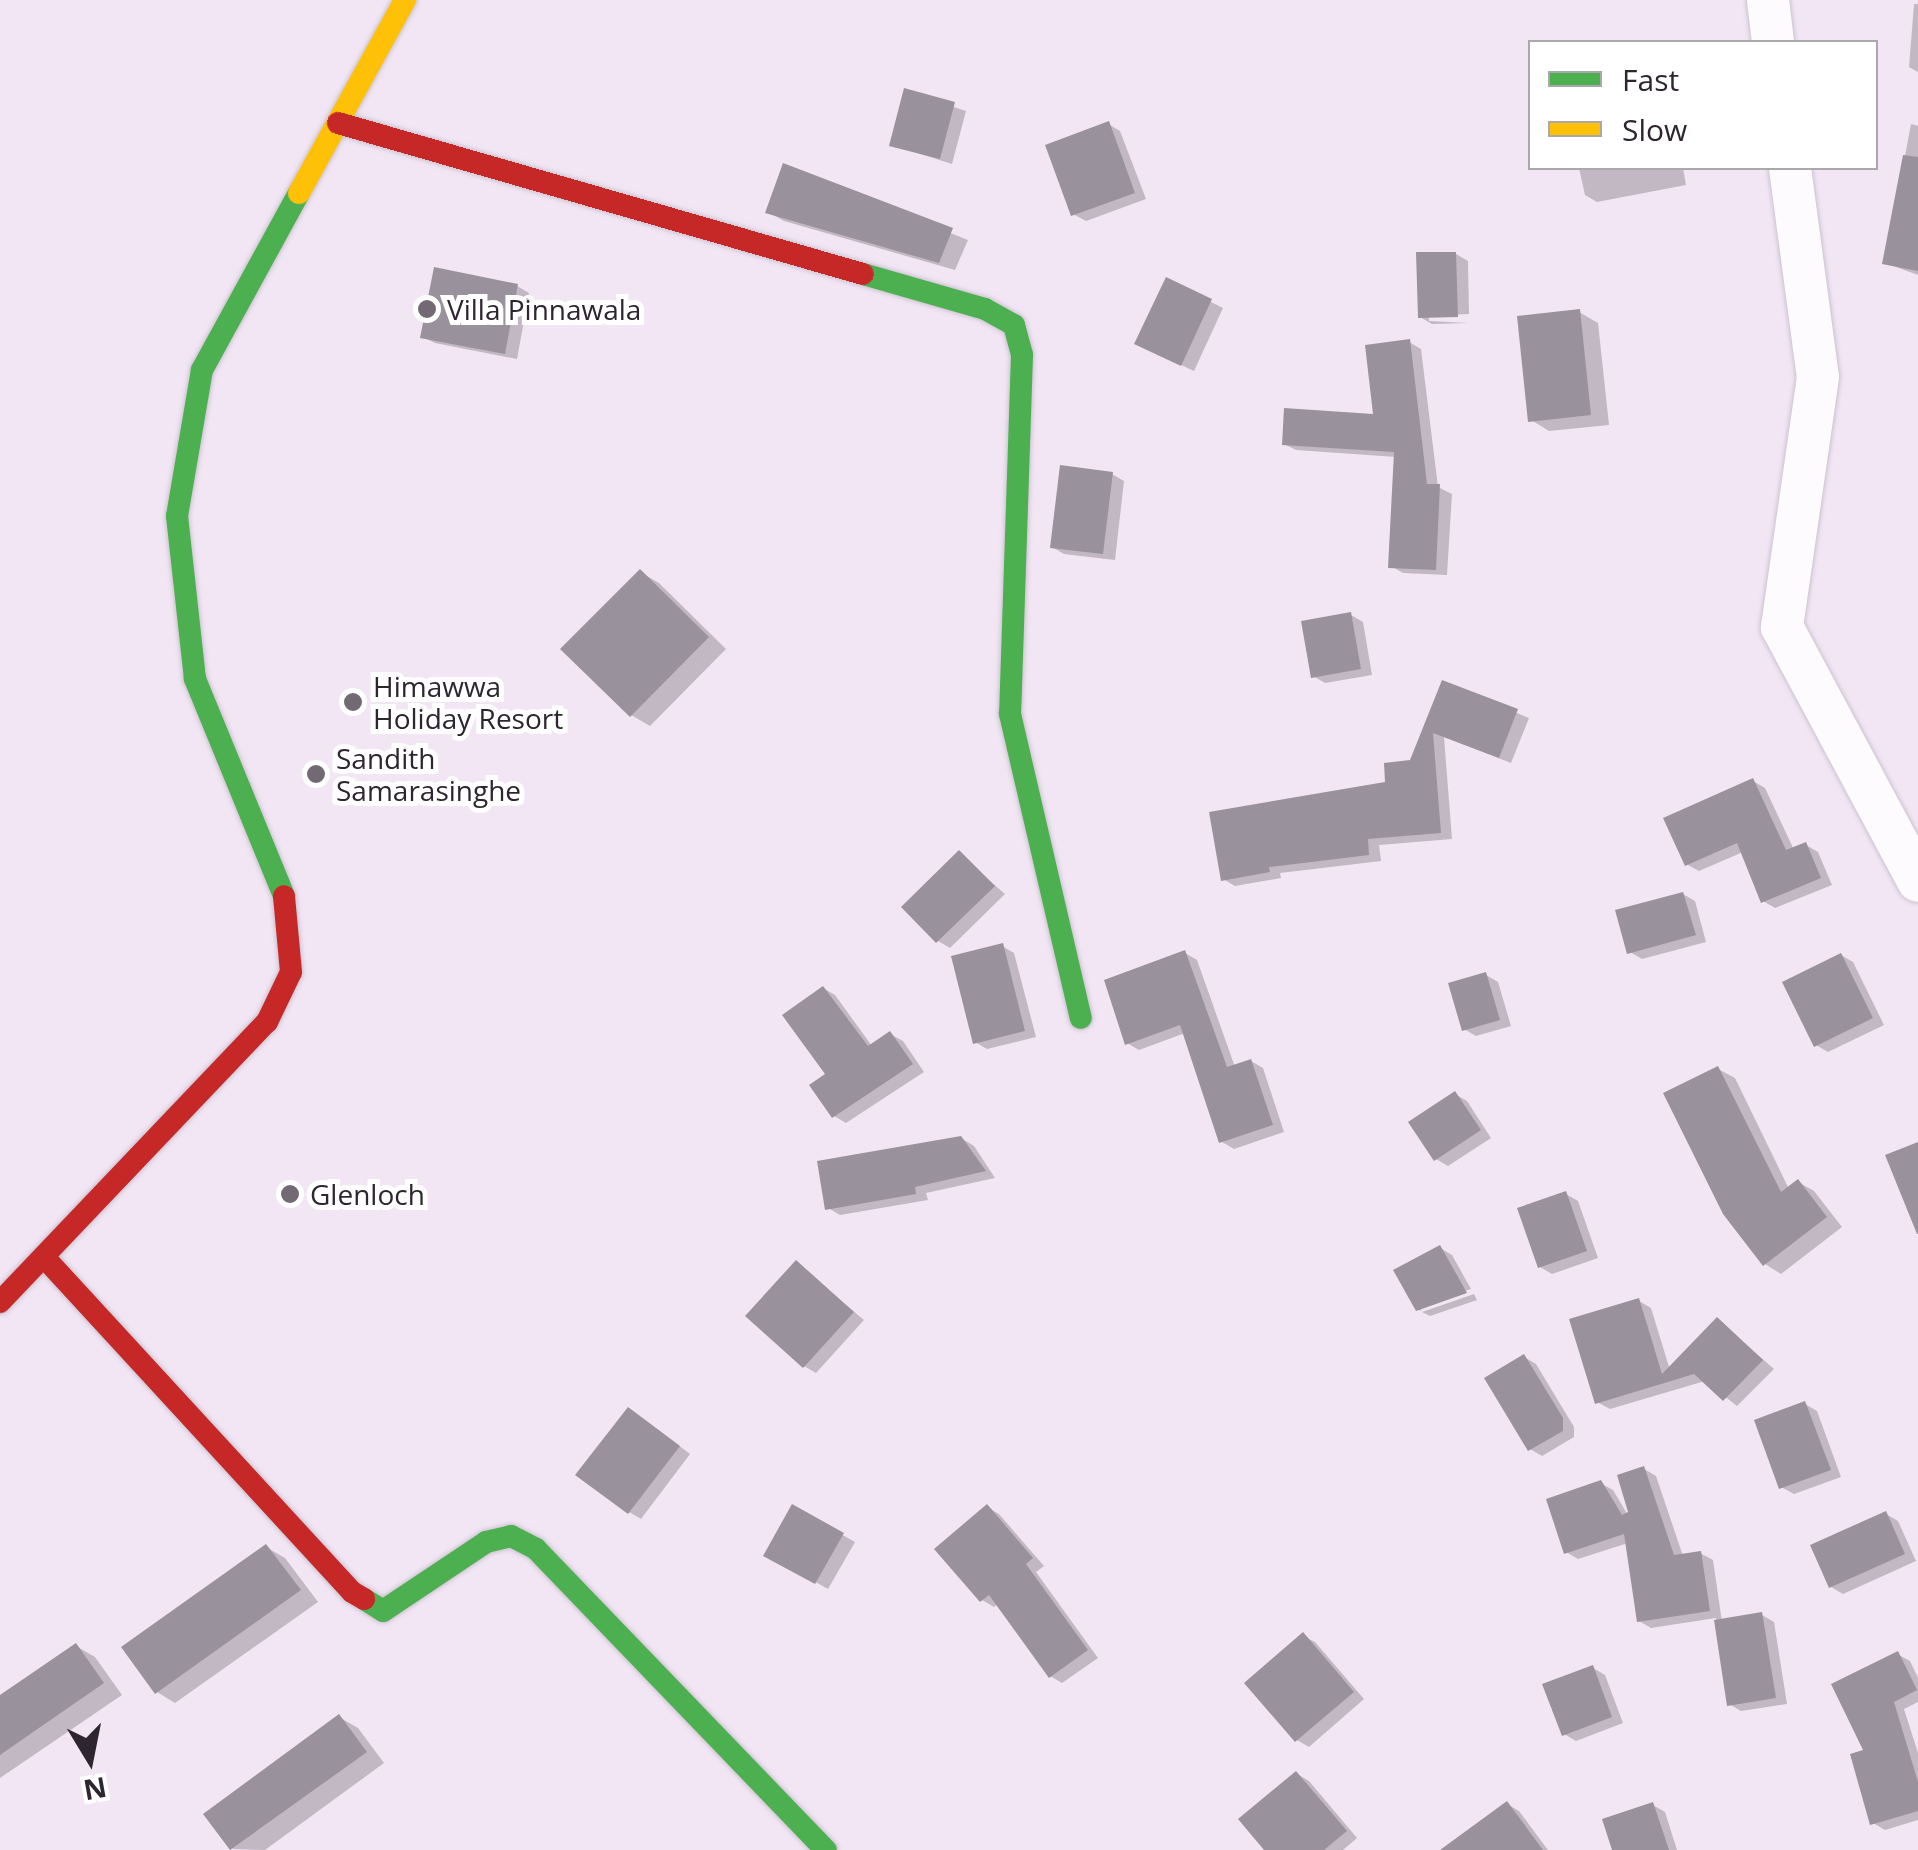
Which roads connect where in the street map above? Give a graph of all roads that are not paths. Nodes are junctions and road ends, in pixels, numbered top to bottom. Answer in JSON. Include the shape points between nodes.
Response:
{"nodes":[{"id":1,"x":405,"y":0,"type":"edge"},
{"id":2,"x":1768,"y":0,"type":"edge"},
{"id":3,"x":1774,"y":40,"type":"edge"},
{"id":4,"x":338,"y":123,"type":"junction"},
{"id":5,"x":1790,"y":170,"type":"edge"},
{"id":6,"x":1918,"y":881,"type":"edge"},
{"id":7,"x":1082,"y":1018,"type":"dead end"},
{"id":8,"x":44,"y":1257,"type":"junction"},
{"id":9,"x":0,"y":1302,"type":"edge"},
{"id":10,"x":826,"y":1850,"type":"edge"}],
"edges":[{"from":1,"to":4,"type":"street"},
{"from":2,"to":3,"type":"street"},
{"from":4,"to":7,"type":"street","via":[[985,309],[1014,325],[1022,355],[1010,714]]},
{"from":4,"to":8,"type":"street","via":[[202,370],[177,516],[195,679],[283,884],[291,972],[267,1022]]},
{"from":5,"to":6,"type":"street","via":[[1818,377],[1782,627]]},
{"from":8,"to":9,"type":"street"},
{"from":8,"to":10,"type":"street","via":[[352,1592],[383,1611],[486,1542],[511,1536],[536,1549]]}]}
